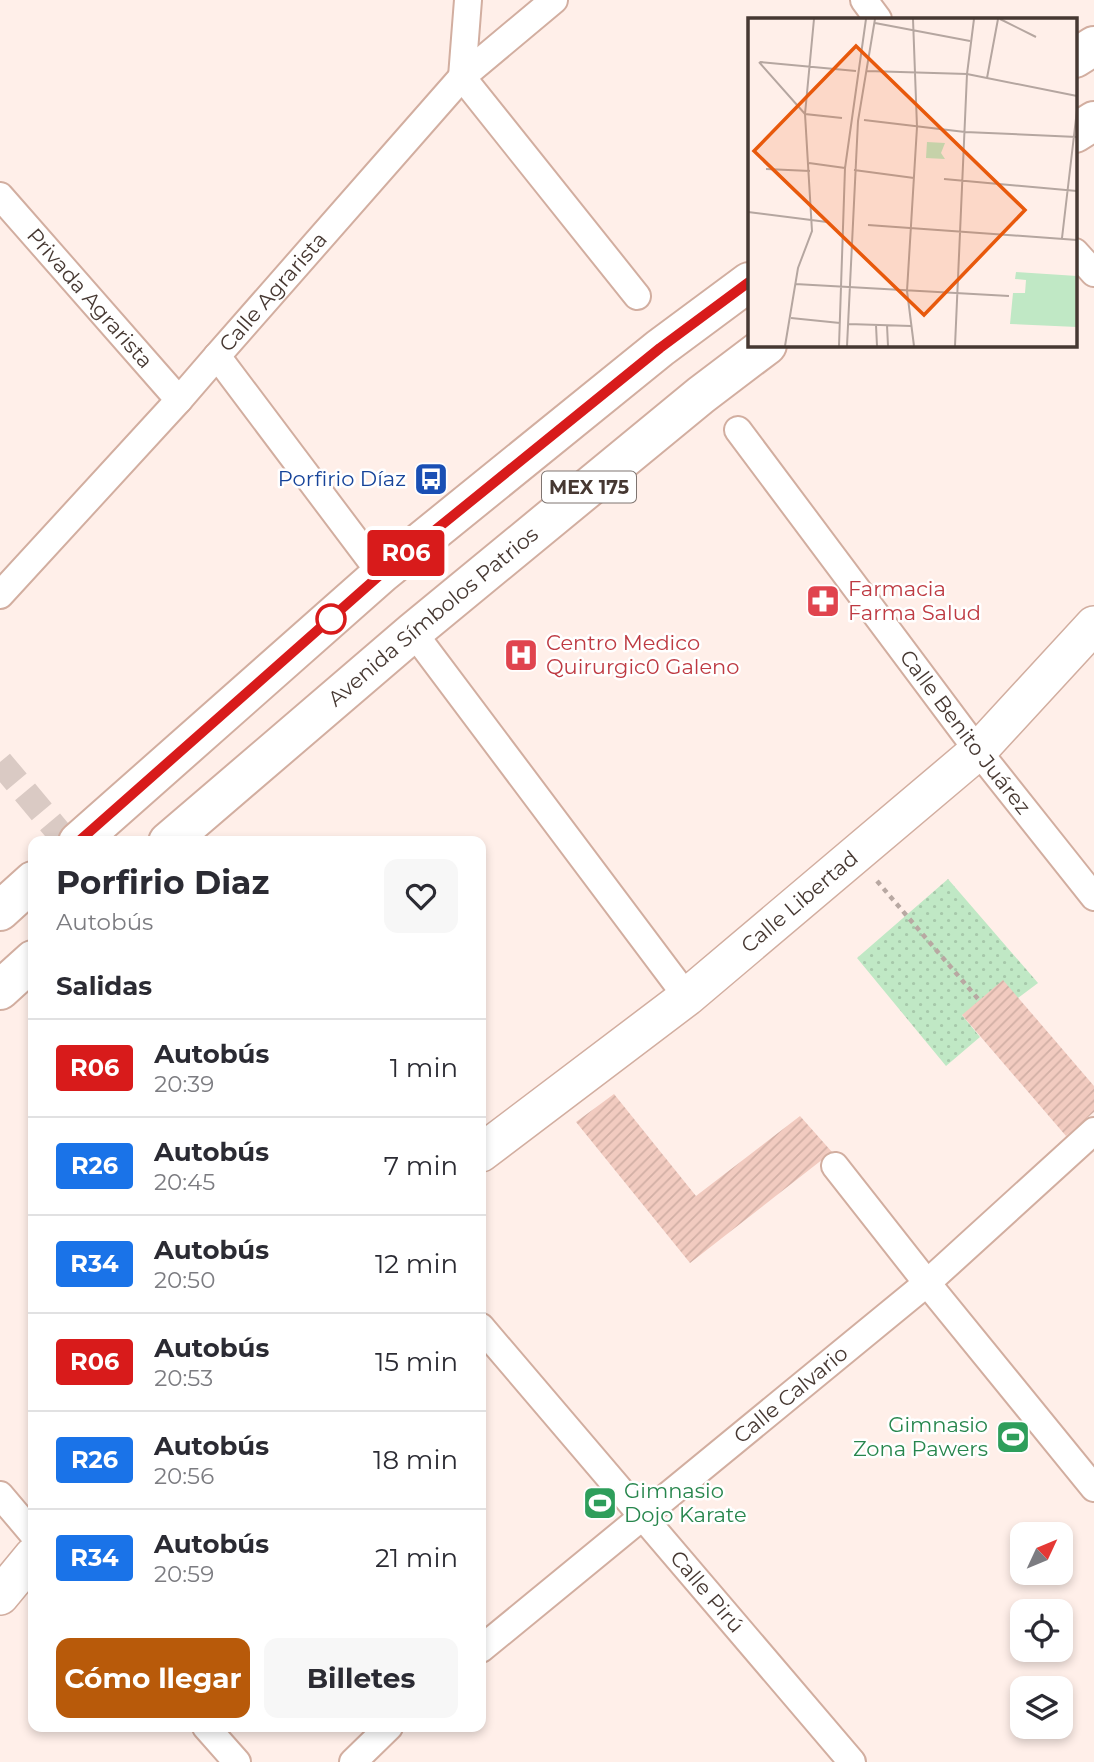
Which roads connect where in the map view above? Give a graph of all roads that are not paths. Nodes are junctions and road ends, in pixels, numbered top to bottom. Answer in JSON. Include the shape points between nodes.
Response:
{"nodes":[{"id":1,"x":468,"y":0,"type":"edge"},
{"id":2,"x":554,"y":0,"type":"edge"},
{"id":3,"x":863,"y":0,"type":"edge"},
{"id":4,"x":877,"y":18,"type":"edge"},
{"id":5,"x":1094,"y":46,"type":"edge"},
{"id":6,"x":1076,"y":57,"type":"edge"},
{"id":7,"x":462,"y":77,"type":"junction"},
{"id":8,"x":1094,"y":121,"type":"edge"},
{"id":9,"x":1076,"y":132,"type":"edge"},
{"id":10,"x":0,"y":196,"type":"edge"},
{"id":11,"x":1076,"y":253,"type":"edge"},
{"id":12,"x":1094,"y":273,"type":"edge"},
{"id":13,"x":748,"y":283,"type":"edge"},
{"id":14,"x":637,"y":296,"type":"dead end"},
{"id":15,"x":767,"y":346,"type":"edge"},
{"id":16,"x":217,"y":356,"type":"junction"},
{"id":17,"x":179,"y":400,"type":"junction"},
{"id":18,"x":738,"y":430,"type":"dead end"},
{"id":19,"x":381,"y":574,"type":"junction"},
{"id":20,"x":0,"y":595,"type":"edge"},
{"id":21,"x":1094,"y":625,"type":"edge"},
{"id":22,"x":412,"y":632,"type":"junction"},
{"id":23,"x":978,"y":751,"type":"junction"},
{"id":24,"x":85,"y":836,"type":"edge"},
{"id":25,"x":175,"y":836,"type":"edge"},
{"id":26,"x":28,"y":886,"type":"edge"},
{"id":27,"x":1094,"y":897,"type":"edge"},
{"id":28,"x":0,"y":911,"type":"edge"},
{"id":29,"x":28,"y":965,"type":"edge"},
{"id":30,"x":0,"y":990,"type":"edge"},
{"id":31,"x":687,"y":997,"type":"junction"},
{"id":32,"x":1094,"y":1131,"type":"edge"},
{"id":33,"x":486,"y":1149,"type":"edge"},
{"id":34,"x":835,"y":1166,"type":"dead end"},
{"id":35,"x":928,"y":1283,"type":"junction"},
{"id":36,"x":486,"y":1333,"type":"edge"},
{"id":37,"x":1094,"y":1488,"type":"edge"},
{"id":38,"x":0,"y":1495,"type":"edge"},
{"id":39,"x":643,"y":1516,"type":"junction"},
{"id":40,"x":28,"y":1528,"type":"edge"},
{"id":41,"x":28,"y":1562,"type":"edge"},
{"id":42,"x":0,"y":1596,"type":"edge"},
{"id":43,"x":486,"y":1645,"type":"edge"},
{"id":44,"x":210,"y":1732,"type":"edge"},
{"id":45,"x":384,"y":1732,"type":"edge"},
{"id":46,"x":237,"y":1762,"type":"edge"},
{"id":47,"x":353,"y":1762,"type":"edge"},
{"id":48,"x":852,"y":1762,"type":"edge"}],
"edges":[{"from":1,"to":7,"type":"street"},
{"from":2,"to":7,"type":"street","name":"Calle Agrarista"},
{"from":3,"to":4,"type":"street"},
{"from":5,"to":6,"type":"highway"},
{"from":7,"to":14,"type":"street"},
{"from":7,"to":16,"type":"street","name":"Calle Agrarista"},
{"from":8,"to":9,"type":"highway"},
{"from":10,"to":17,"type":"street","name":"Privada Agrarista"},
{"from":11,"to":12,"type":"street"},
{"from":13,"to":19,"type":"highway","number":"MEX 175","via":[[660,348]]},
{"from":15,"to":22,"type":"highway","name":"Avenida Símbolos Patrios","number":"MEX 175"},
{"from":16,"to":17,"type":"street","name":"Calle Agrarista"},
{"from":16,"to":19,"type":"street"},
{"from":17,"to":20,"type":"street","name":"Calle Agrarista"},
{"from":18,"to":23,"type":"street","name":"Calle Benito Juárez"},
{"from":19,"to":24,"type":"highway","number":"MEX 175"},
{"from":21,"to":23,"type":"street","name":"Calle Libertad"},
{"from":22,"to":25,"type":"highway","name":"Avenida Símbolos Patrios","number":"MEX 175"},
{"from":22,"to":31,"type":"street"},
{"from":23,"to":27,"type":"street","name":"Calle Benito Juárez"},
{"from":23,"to":31,"type":"street","name":"Calle Libertad"},
{"from":26,"to":28,"type":"highway"},
{"from":29,"to":30,"type":"highway"},
{"from":31,"to":33,"type":"street","name":"Calle Libertad"},
{"from":32,"to":35,"type":"street","name":"Calle Calvario"},
{"from":34,"to":35,"type":"street"},
{"from":35,"to":37,"type":"street"},
{"from":35,"to":39,"type":"street","name":"Calle Calvario"},
{"from":36,"to":39,"type":"street","name":"Calle Pirú"},
{"from":38,"to":40,"type":"street"},
{"from":39,"to":43,"type":"street","name":"Calle Calvario"},
{"from":39,"to":48,"type":"street","name":"Calle Pirú"},
{"from":41,"to":42,"type":"street"},
{"from":44,"to":46,"type":"street"},
{"from":45,"to":47,"type":"street"}]}
